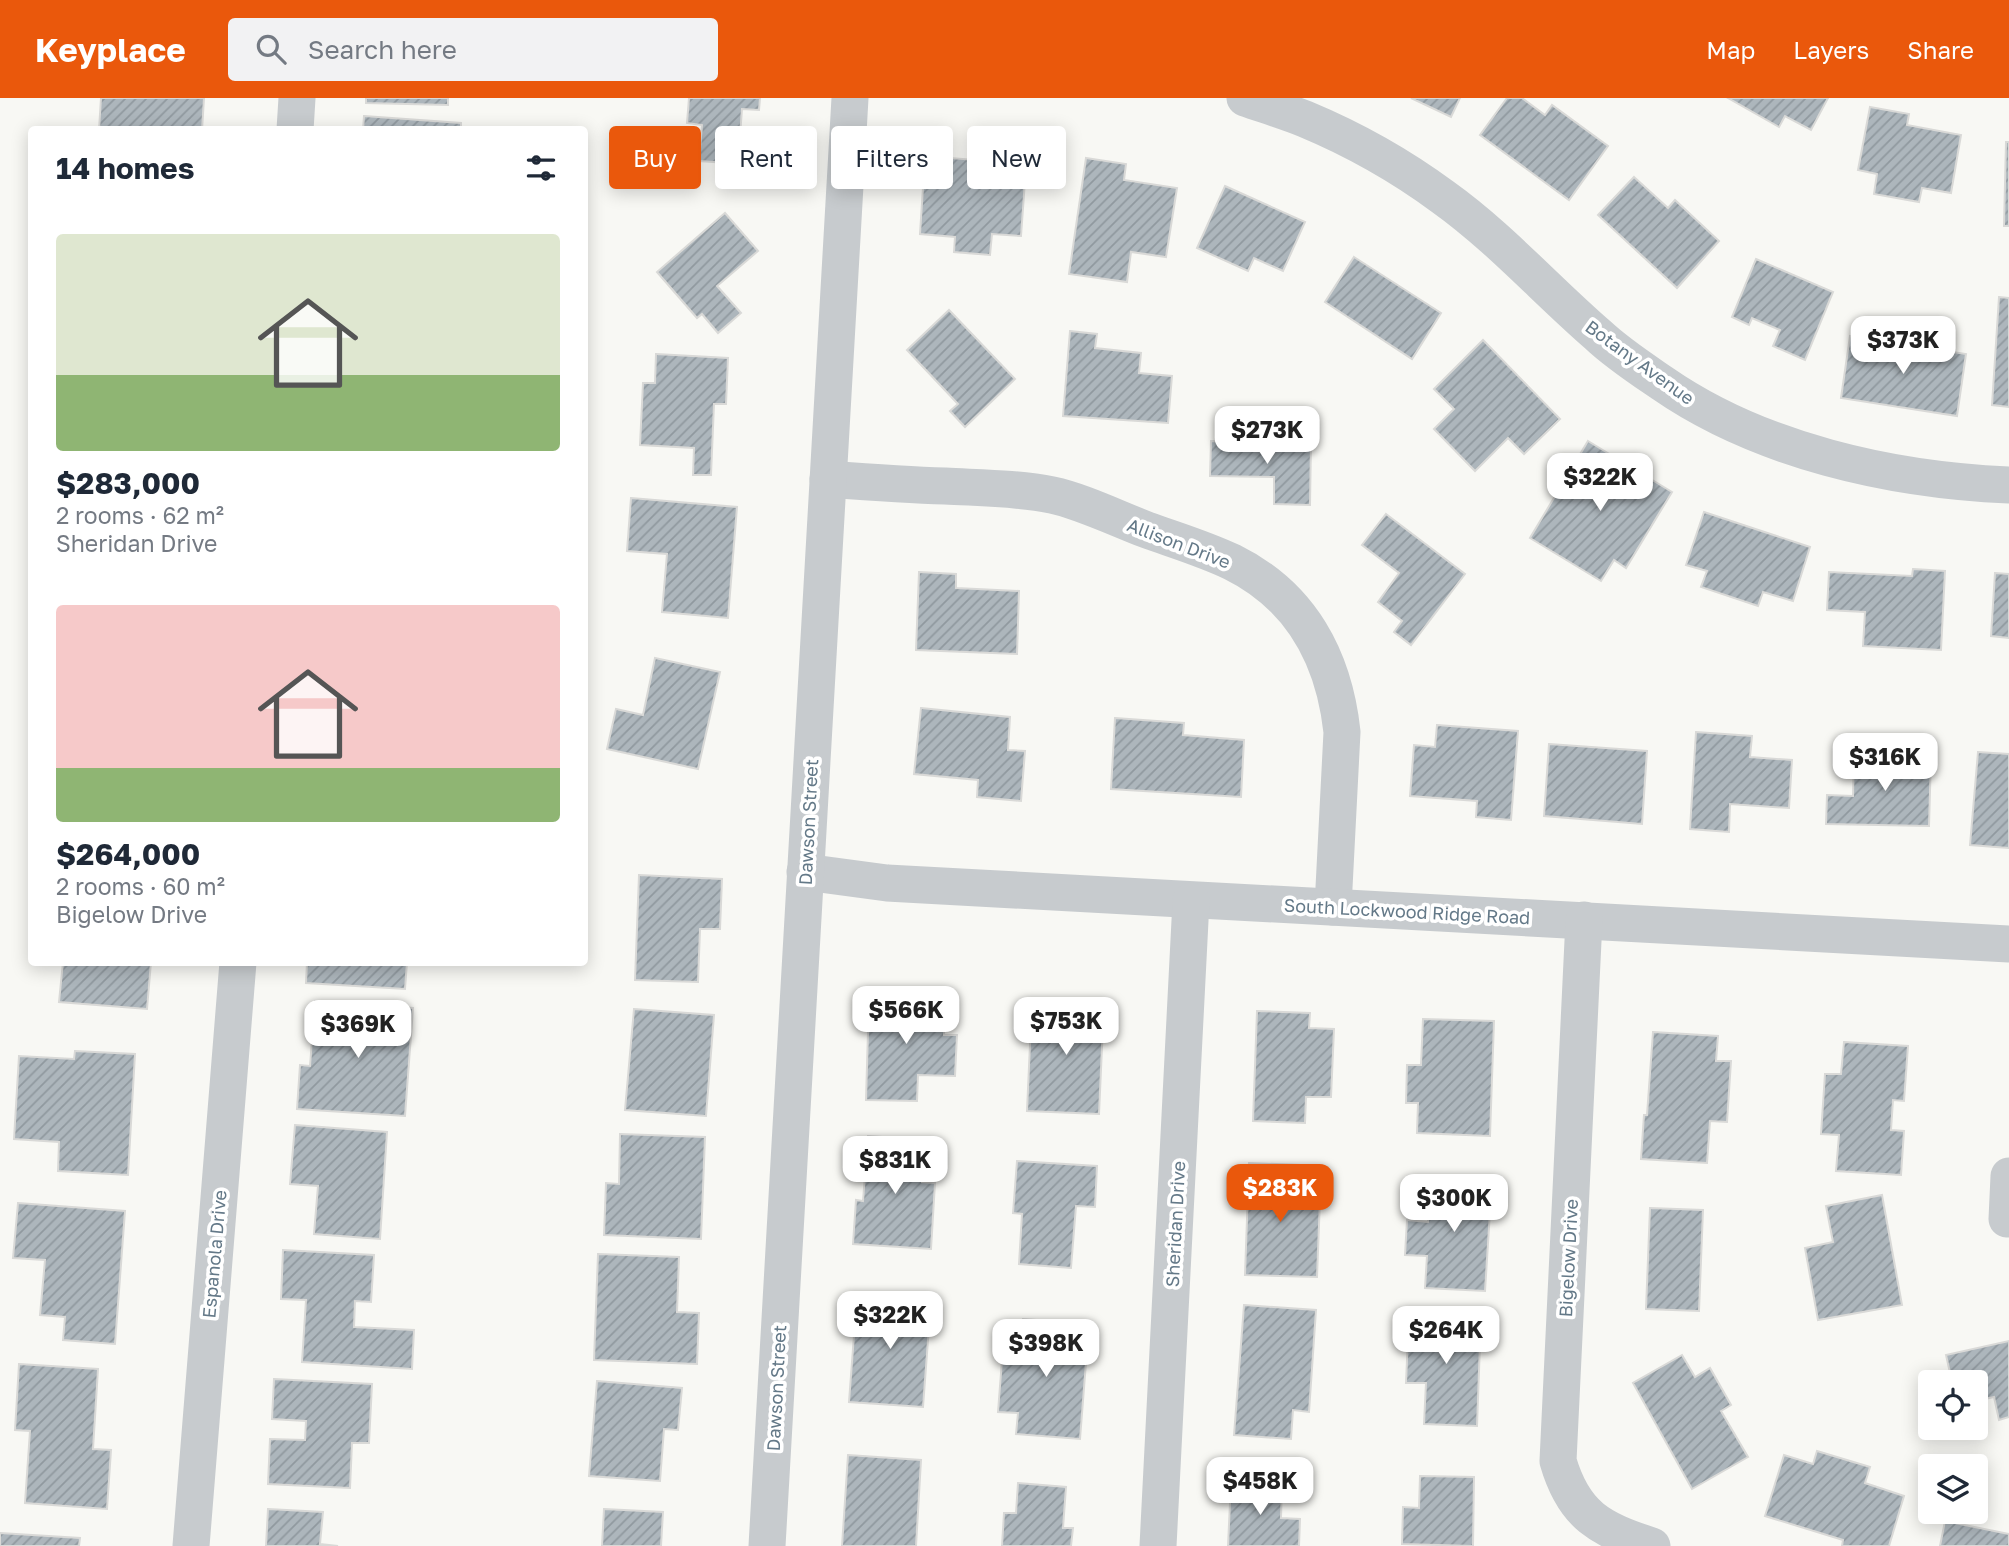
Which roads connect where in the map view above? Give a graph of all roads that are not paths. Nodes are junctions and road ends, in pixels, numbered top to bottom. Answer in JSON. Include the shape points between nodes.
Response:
{"nodes":[{"id":1,"x":297,"y":98,"type":"edge"},
{"id":2,"x":850,"y":98,"type":"edge"},
{"id":3,"x":1245,"y":98,"type":"edge"},
{"id":4,"x":295,"y":126,"type":"edge"},
{"id":5,"x":828,"y":479,"type":"junction"},
{"id":6,"x":2009,"y":485,"type":"edge"},
{"id":7,"x":805,"y":872,"type":"junction"},
{"id":8,"x":1191,"y":901,"type":"junction"},
{"id":9,"x":1333,"y":906,"type":"junction"},
{"id":10,"x":1584,"y":920,"type":"junction"},
{"id":11,"x":2009,"y":944,"type":"edge"},
{"id":12,"x":237,"y":966,"type":"edge"},
{"id":13,"x":2009,"y":1176,"type":"edge"},
{"id":14,"x":2007,"y":1219,"type":"dead end"},
{"id":15,"x":191,"y":1546,"type":"edge"},
{"id":16,"x":767,"y":1546,"type":"edge"},
{"id":17,"x":1158,"y":1546,"type":"edge"},
{"id":18,"x":1652,"y":1546,"type":"edge"}],
"edges":[{"from":1,"to":4,"type":"street"},
{"from":2,"to":5,"type":"street","name":"Dawson Street"},
{"from":3,"to":6,"type":"street","name":"Botany Avenue","via":[[1305,119],[1377,154],[1444,198],[1600,337],[1706,409],[1838,461],[1907,475]]},
{"from":5,"to":7,"type":"street","name":"Dawson Street"},
{"from":5,"to":9,"type":"street","name":"Allison Drive","via":[[1054,495],[1232,562],[1268,584],[1303,619],[1324,656],[1340,708]]},
{"from":7,"to":8,"type":"street","name":"South Lockwood Ridge Road","via":[[887,883]]},
{"from":7,"to":16,"type":"street","name":"Dawson Street"},
{"from":8,"to":9,"type":"street","name":"South Lockwood Ridge Road"},
{"from":8,"to":17,"type":"street","name":"Sheridan Drive"},
{"from":9,"to":10,"type":"street","name":"South Lockwood Ridge Road"},
{"from":10,"to":11,"type":"street","name":"South Lockwood Ridge Road"},
{"from":10,"to":18,"type":"street","name":"Bigelow Drive","via":[[1558,1461],[1565,1485],[1593,1521]]},
{"from":12,"to":15,"type":"street","name":"Espanola Drive"},
{"from":13,"to":14,"type":"street"}]}
